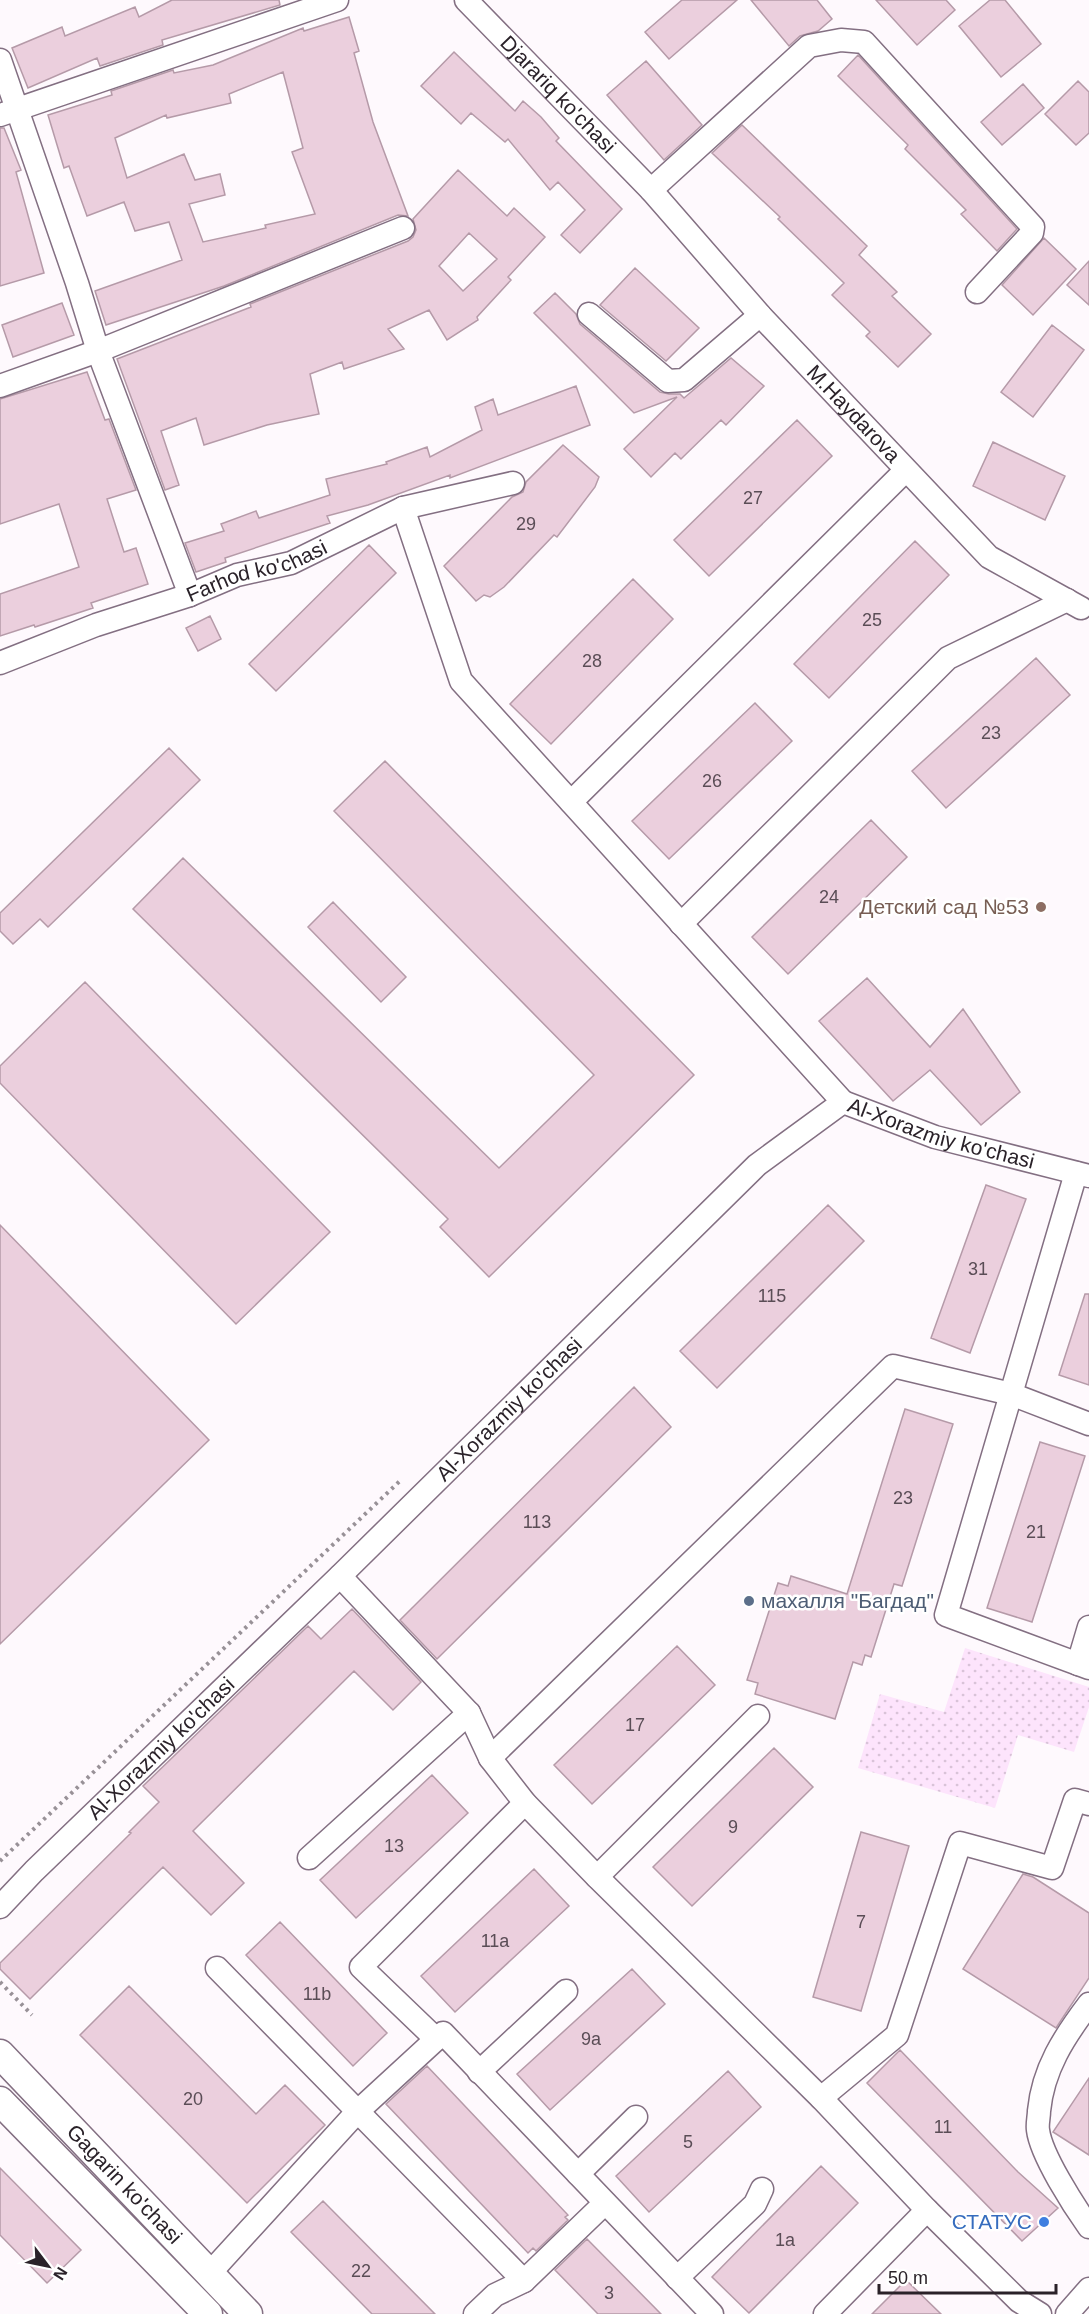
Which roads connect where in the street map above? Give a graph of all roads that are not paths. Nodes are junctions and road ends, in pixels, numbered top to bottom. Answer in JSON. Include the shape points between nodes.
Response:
{"nodes":[{"id":1,"x":466,"y":0,"type":"edge"},
{"id":2,"x":325,"y":2,"type":"edge"},
{"id":3,"x":0,"y":60,"type":"edge"},
{"id":4,"x":9,"y":112,"type":"edge"},
{"id":5,"x":651,"y":190,"type":"junction"},
{"id":6,"x":403,"y":228,"type":"dead end"},
{"id":7,"x":977,"y":292,"type":"dead end"},
{"id":8,"x":590,"y":314,"type":"dead end"},
{"id":9,"x":760,"y":315,"type":"junction"},
{"id":10,"x":98,"y":351,"type":"junction"},
{"id":11,"x":0,"y":386,"type":"edge"},
{"id":12,"x":905,"y":471,"type":"junction"},
{"id":13,"x":513,"y":483,"type":"dead end"},
{"id":14,"x":404,"y":508,"type":"junction"},
{"id":15,"x":190,"y":595,"type":"junction"},
{"id":16,"x":1081,"y":605,"type":"edge"},
{"id":17,"x":0,"y":663,"type":"edge"},
{"id":18,"x":571,"y":802,"type":"junction"},
{"id":19,"x":681,"y":924,"type":"junction"},
{"id":20,"x":843,"y":1102,"type":"junction"},
{"id":21,"x":1083,"y":1175,"type":"edge"},
{"id":22,"x":1011,"y":1394,"type":"junction"},
{"id":23,"x":1089,"y":1424,"type":"edge"},
{"id":24,"x":340,"y":1576,"type":"junction"},
{"id":25,"x":1089,"y":1627,"type":"edge"},
{"id":26,"x":1084,"y":1666,"type":"edge"},
{"id":27,"x":468,"y":1713,"type":"junction"},
{"id":28,"x":758,"y":1716,"type":"dead end"},
{"id":29,"x":490,"y":1758,"type":"junction"},
{"id":30,"x":525,"y":1803,"type":"junction"},
{"id":31,"x":1089,"y":1803,"type":"edge"},
{"id":32,"x":309,"y":1858,"type":"dead end"},
{"id":33,"x":597,"y":1877,"type":"junction"},
{"id":34,"x":0,"y":1907,"type":"edge"},
{"id":35,"x":217,"y":1968,"type":"dead end"},
{"id":36,"x":566,"y":1991,"type":"dead end"},
{"id":37,"x":1089,"y":2004,"type":"edge"},
{"id":38,"x":436,"y":2039,"type":"junction"},
{"id":39,"x":0,"y":2054,"type":"edge"},
{"id":40,"x":479,"y":2072,"type":"junction"},
{"id":41,"x":821,"y":2098,"type":"junction"},
{"id":42,"x":0,"y":2101,"type":"edge"},
{"id":43,"x":357,"y":2112,"type":"junction"},
{"id":44,"x":636,"y":2117,"type":"dead end"},
{"id":45,"x":578,"y":2174,"type":"junction"},
{"id":46,"x":762,"y":2189,"type":"dead end"},
{"id":47,"x":605,"y":2203,"type":"junction"},
{"id":48,"x":927,"y":2210,"type":"junction"},
{"id":49,"x":1089,"y":2227,"type":"edge"},
{"id":50,"x":209,"y":2274,"type":"junction"},
{"id":51,"x":677,"y":2278,"type":"junction"},
{"id":52,"x":524,"y":2281,"type":"junction"},
{"id":53,"x":1089,"y":2289,"type":"edge"},
{"id":54,"x":1012,"y":2308,"type":"edge"},
{"id":55,"x":208,"y":2314,"type":"edge"},
{"id":56,"x":248,"y":2314,"type":"edge"},
{"id":57,"x":475,"y":2314,"type":"edge"},
{"id":58,"x":712,"y":2314,"type":"edge"},
{"id":59,"x":825,"y":2314,"type":"edge"},
{"id":60,"x":1040,"y":2314,"type":"edge"},
{"id":61,"x":1067,"y":2314,"type":"edge"}],
"edges":[{"from":1,"to":5,"type":"street","name":"Djarariq ko'chasi"},
{"from":2,"to":4,"type":"street"},
{"from":3,"to":4,"type":"street"},
{"from":4,"to":10,"type":"street"},
{"from":5,"to":7,"type":"street","via":[[809,46],[841,40],[864,42],[1033,227],[1032,233]]},
{"from":5,"to":9,"type":"street","name":"M.Haydarova"},
{"from":6,"to":10,"type":"street"},
{"from":8,"to":9,"type":"street","via":[[668,381],[684,380]]},
{"from":9,"to":12,"type":"street","name":"M.Haydarova"},
{"from":10,"to":11,"type":"street"},
{"from":10,"to":15,"type":"street"},
{"from":12,"to":16,"type":"street","name":"M.Haydarova","via":[[989,557]]},
{"from":12,"to":18,"type":"street"},
{"from":13,"to":14,"type":"street","name":"Farhod ko'chasi"},
{"from":14,"to":15,"type":"street","name":"Farhod ko'chasi","via":[[291,563],[237,575]]},
{"from":14,"to":18,"type":"street","via":[[461,681]]},
{"from":15,"to":17,"type":"street","name":"Farhod ko'chasi","via":[[96,625]]},
{"from":16,"to":19,"type":"street","via":[[948,658]]},
{"from":18,"to":19,"type":"street"},
{"from":19,"to":20,"type":"street"},
{"from":20,"to":21,"type":"street","name":"Al-Xorazmiy ko'chasi","via":[[935,1137]]},
{"from":20,"to":24,"type":"street","name":"Al-Xorazmiy ko'chasi","via":[[757,1166]]},
{"from":21,"to":22,"type":"street"},
{"from":22,"to":23,"type":"street"},
{"from":22,"to":26,"type":"street","via":[[946,1615]]},
{"from":22,"to":29,"type":"street","via":[[893,1365]]},
{"from":24,"to":27,"type":"street"},
{"from":24,"to":34,"type":"street","name":"Al-Xorazmiy ko'chasi"},
{"from":25,"to":26,"type":"street"},
{"from":27,"to":29,"type":"street"},
{"from":27,"to":32,"type":"street"},
{"from":28,"to":33,"type":"street"},
{"from":29,"to":30,"type":"street"},
{"from":30,"to":33,"type":"street"},
{"from":30,"to":38,"type":"street","via":[[361,1967]]},
{"from":31,"to":41,"type":"street","via":[[1075,1800],[1053,1868],[960,1843],[897,2035]]},
{"from":33,"to":41,"type":"street"},
{"from":35,"to":43,"type":"street"},
{"from":36,"to":40,"type":"street"},
{"from":37,"to":49,"type":"street","via":[[1053,2057],[1041,2091],[1038,2130],[1046,2155]]},
{"from":38,"to":40,"type":"street","via":[[442,2033]]},
{"from":38,"to":43,"type":"street"},
{"from":39,"to":50,"type":"main road","name":"Gagarin ko'chasi"},
{"from":40,"to":45,"type":"street"},
{"from":41,"to":48,"type":"street"},
{"from":42,"to":55,"type":"main road","name":"Gagarin ko'chasi"},
{"from":43,"to":50,"type":"street"},
{"from":43,"to":52,"type":"street"},
{"from":44,"to":45,"type":"street"},
{"from":45,"to":47,"type":"street"},
{"from":46,"to":51,"type":"street","via":[[755,2204]]},
{"from":47,"to":51,"type":"street"},
{"from":47,"to":52,"type":"street"},
{"from":48,"to":54,"type":"street"},
{"from":48,"to":59,"type":"street"},
{"from":50,"to":56,"type":"main road","name":"Gagarin ko'chasi"},
{"from":51,"to":58,"type":"street"},
{"from":52,"to":57,"type":"street","via":[[495,2295]]},
{"from":53,"to":61,"type":"street"},
{"from":54,"to":60,"type":"street"}]}
